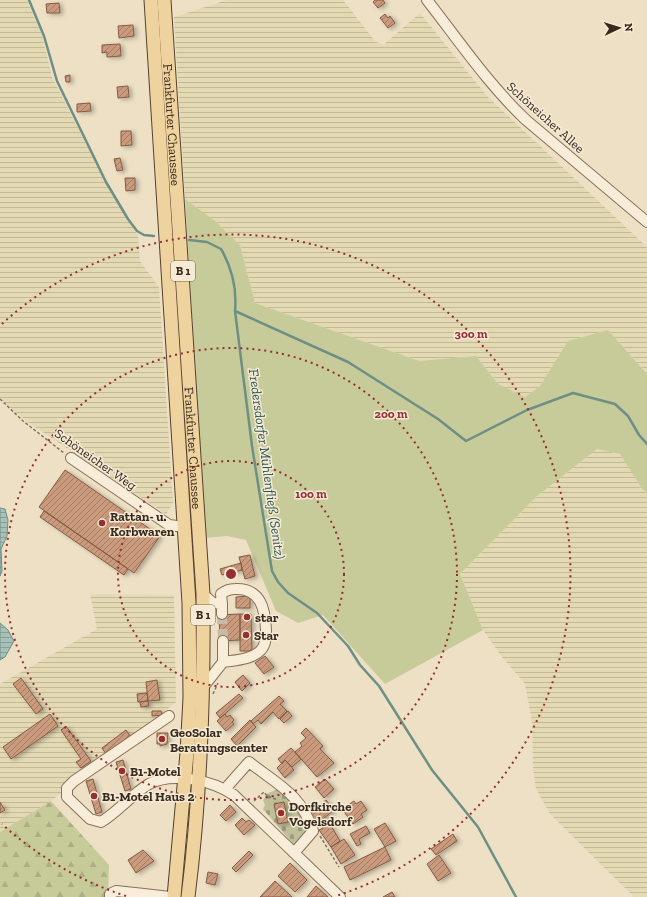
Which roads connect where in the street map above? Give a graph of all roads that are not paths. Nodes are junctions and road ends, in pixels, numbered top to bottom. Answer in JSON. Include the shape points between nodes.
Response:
{"nodes":[{"id":1,"x":151,"y":0,"type":"edge"},
{"id":2,"x":164,"y":0,"type":"edge"},
{"id":3,"x":427,"y":0,"type":"edge"},
{"id":4,"x":647,"y":222,"type":"edge"},
{"id":5,"x":71,"y":458,"type":"road end"},
{"id":6,"x":185,"y":527,"type":"junction"},
{"id":7,"x":203,"y":594,"type":"junction"},
{"id":8,"x":222,"y":604,"type":"junction"},
{"id":9,"x":222,"y":614,"type":"tunnel mouth"},
{"id":10,"x":223,"y":641,"type":"tunnel mouth"},
{"id":11,"x":223,"y":662,"type":"junction"},
{"id":12,"x":204,"y":686,"type":"junction"},
{"id":13,"x":169,"y":716,"type":"dead end"},
{"id":14,"x":185,"y":779,"type":"junction"},
{"id":15,"x":200,"y":781,"type":"junction"},
{"id":16,"x":225,"y":789,"type":"junction"},
{"id":17,"x":294,"y":853,"type":"junction"},
{"id":18,"x":144,"y":896,"type":"edge"},
{"id":19,"x":110,"y":897,"type":"edge"},
{"id":20,"x":170,"y":897,"type":"edge"},
{"id":21,"x":174,"y":897,"type":"edge"},
{"id":22,"x":188,"y":897,"type":"edge"},
{"id":23,"x":340,"y":897,"type":"edge"}],
"edges":[{"from":1,"to":6,"type":"main road","name":"Frankfurter Chaussee","number":"B 1"},
{"from":2,"to":7,"type":"main road","name":"Frankfurter Chaussee","number":"B 1"},
{"from":3,"to":4,"type":"street","name":"Schöneicher Allee","via":[[507,102]]},
{"from":5,"to":6,"type":"street","name":"Schöneicher Weg","via":[[169,525]]},
{"from":6,"to":14,"type":"main road","name":"Frankfurter Chaussee","number":"B 1","via":[[190,698]]},
{"from":7,"to":8,"type":"street","via":[[213,603]]},
{"from":7,"to":12,"type":"main road","name":"Frankfurter Chaussee","number":"B 1"},
{"from":8,"to":9,"type":"street"},
{"from":8,"to":11,"type":"street","via":[[221,594],[227,589],[244,589],[250,592],[260,601],[265,612],[266,640],[261,650],[248,658]]},
{"from":10,"to":11,"type":"street"},
{"from":11,"to":12,"type":"street"},
{"from":12,"to":15,"type":"main road","name":"Frankfurter Chaussee","number":"B 1"},
{"from":13,"to":14,"type":"street","via":[[74,782],[67,788],[67,797],[90,819],[101,822],[151,784],[162,779]]},
{"from":14,"to":15,"type":"street"},
{"from":14,"to":21,"type":"main road","name":"Frankfurter Chaussee","number":"B 1"},
{"from":15,"to":16,"type":"street"},
{"from":15,"to":22,"type":"main road","name":"Frankfurter Chaussee","number":"B 1"},
{"from":16,"to":17,"type":"street"},
{"from":16,"to":17,"type":"street","via":[[249,762],[284,787],[298,802],[313,831]]},
{"from":17,"to":23,"type":"street"},
{"from":18,"to":19,"type":"street","via":[[116,891],[110,894]]},
{"from":18,"to":20,"type":"street"}]}
